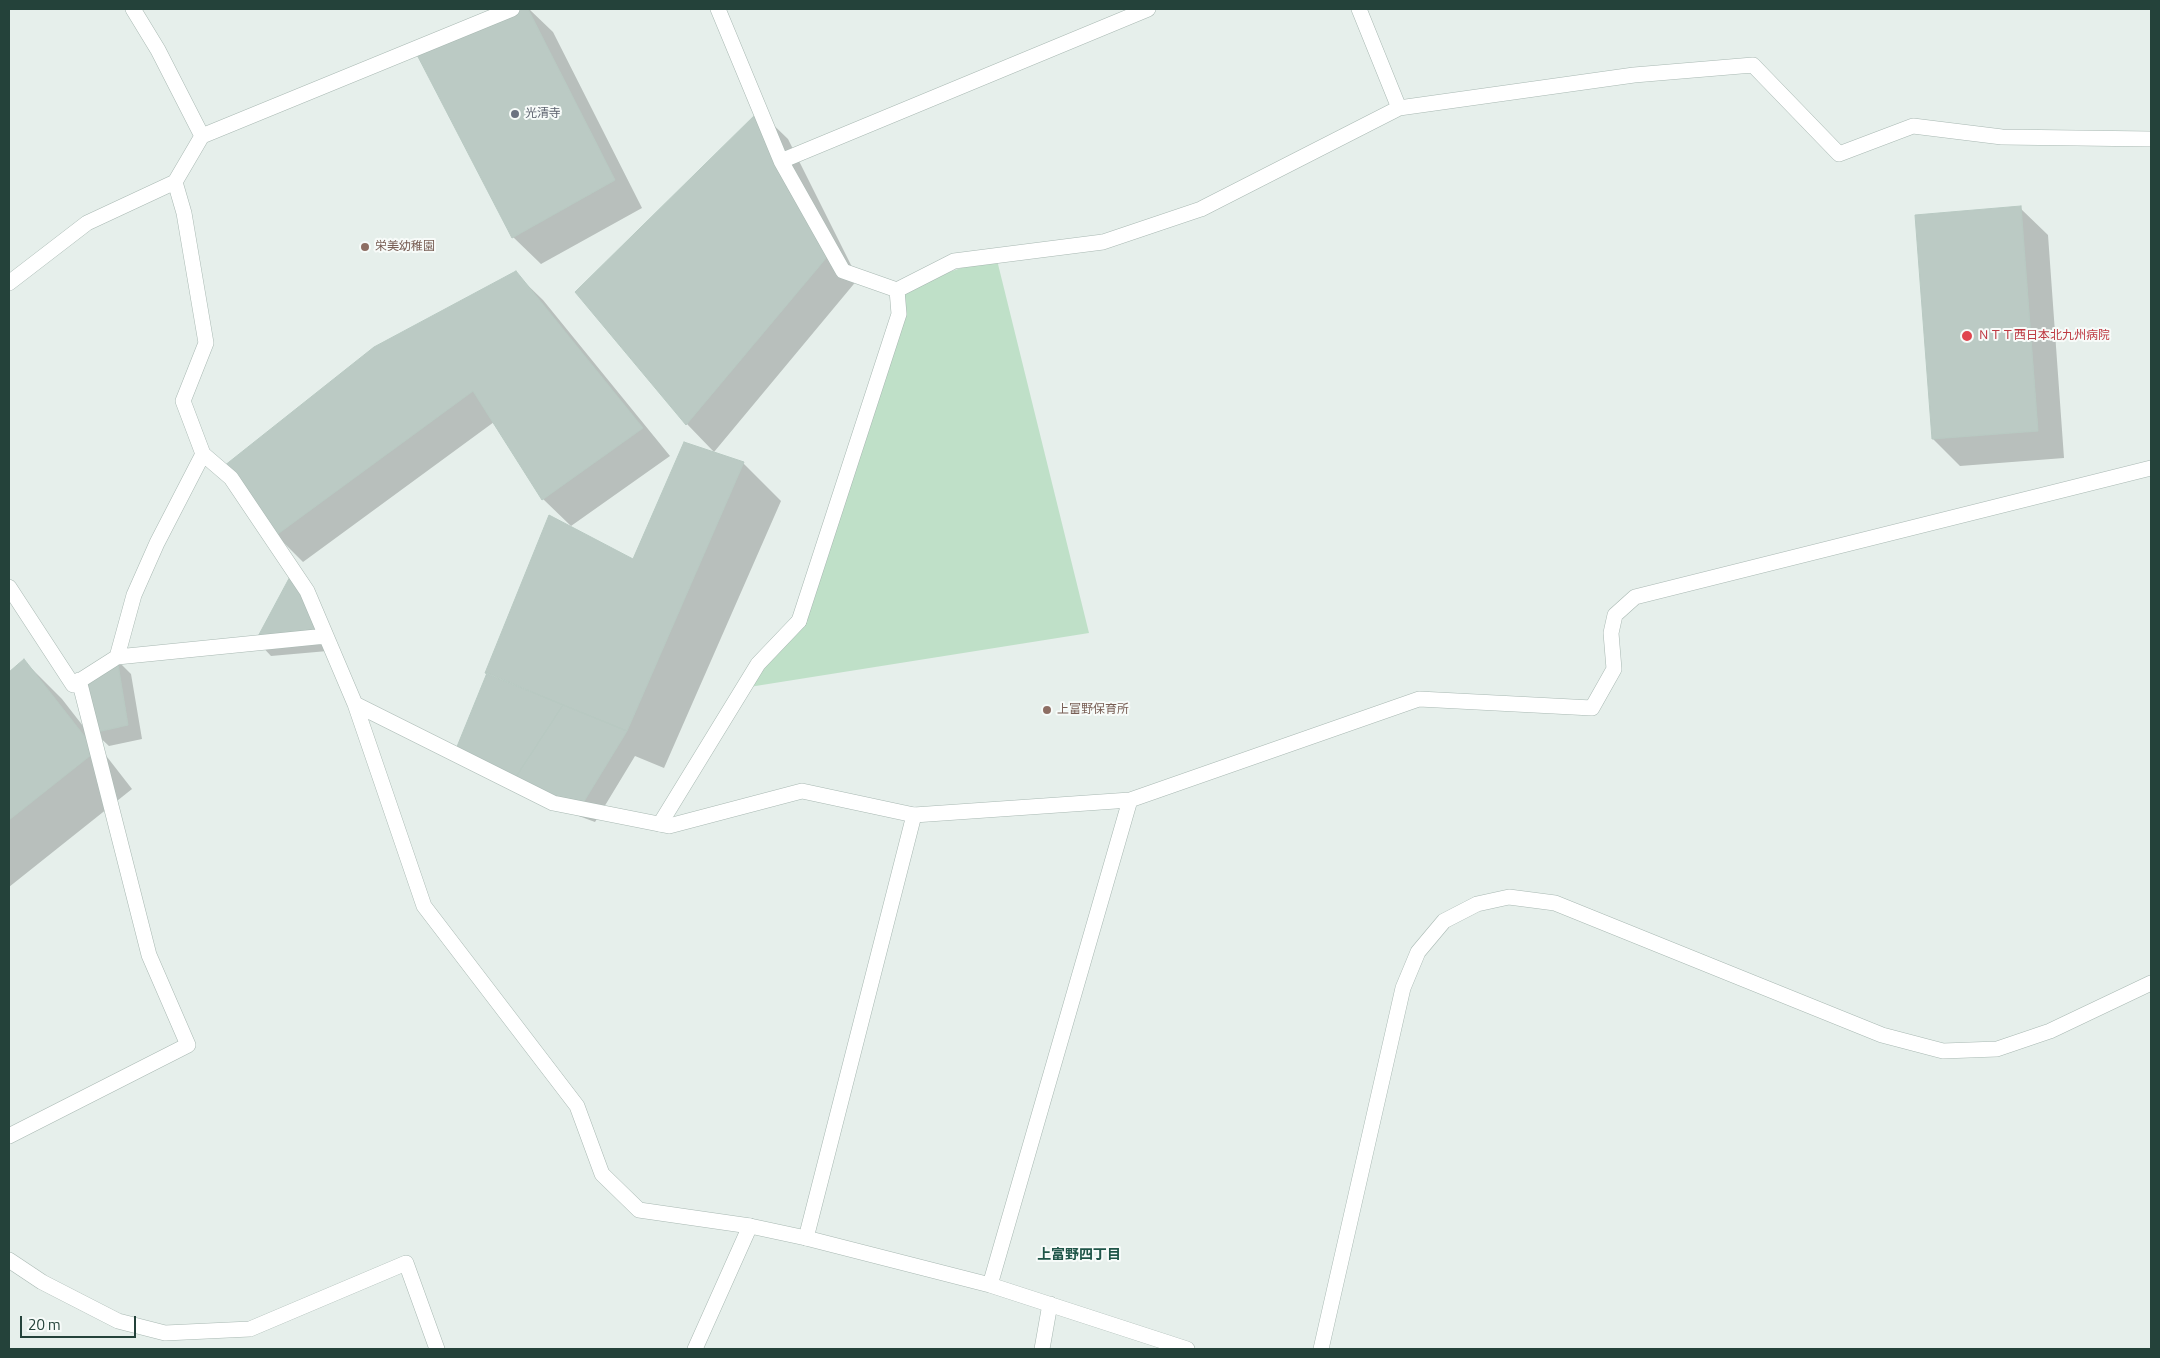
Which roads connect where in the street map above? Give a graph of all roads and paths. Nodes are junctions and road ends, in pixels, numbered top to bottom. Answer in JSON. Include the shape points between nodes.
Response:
{"nodes":[{"id":1,"x":133,"y":9,"type":"edge"},
{"id":2,"x":512,"y":9,"type":"edge"},
{"id":3,"x":718,"y":9,"type":"edge"},
{"id":4,"x":1148,"y":9,"type":"edge"},
{"id":5,"x":1358,"y":9,"type":"edge"},
{"id":6,"x":1399,"y":108,"type":"junction"},
{"id":7,"x":202,"y":136,"type":"junction"},
{"id":8,"x":2151,"y":139,"type":"edge"},
{"id":9,"x":782,"y":161,"type":"junction"},
{"id":10,"x":175,"y":182,"type":"junction"},
{"id":11,"x":9,"y":283,"type":"edge"},
{"id":12,"x":897,"y":290,"type":"junction"},
{"id":13,"x":203,"y":454,"type":"junction"},
{"id":14,"x":2151,"y":468,"type":"edge"},
{"id":15,"x":9,"y":587,"type":"edge"},
{"id":16,"x":326,"y":636,"type":"junction"},
{"id":17,"x":118,"y":657,"type":"junction"},
{"id":18,"x":79,"y":680,"type":"junction"},
{"id":19,"x":355,"y":704,"type":"junction"},
{"id":20,"x":1130,"y":800,"type":"junction"},
{"id":21,"x":914,"y":815,"type":"junction"},
{"id":22,"x":660,"y":824,"type":"junction"},
{"id":23,"x":2151,"y":983,"type":"edge"},
{"id":24,"x":9,"y":1136,"type":"edge"},
{"id":25,"x":750,"y":1226,"type":"junction"},
{"id":26,"x":806,"y":1238,"type":"junction"},
{"id":27,"x":9,"y":1260,"type":"edge"},
{"id":28,"x":990,"y":1285,"type":"junction"},
{"id":29,"x":1050,"y":1304,"type":"junction"},
{"id":30,"x":438,"y":1349,"type":"edge"},
{"id":31,"x":695,"y":1349,"type":"edge"},
{"id":32,"x":1042,"y":1349,"type":"edge"},
{"id":33,"x":1187,"y":1349,"type":"edge"},
{"id":34,"x":1321,"y":1349,"type":"edge"}],
"edges":[{"from":1,"to":7,"type":"street"},
{"from":2,"to":7,"type":"street"},
{"from":3,"to":9,"type":"street"},
{"from":4,"to":9,"type":"street"},
{"from":5,"to":6,"type":"street"},
{"from":6,"to":8,"type":"street","via":[[1634,75],[1753,65],[1839,154],[1913,126],[2002,137]]},
{"from":6,"to":12,"type":"street","via":[[1201,209],[1103,242],[954,262]]},
{"from":7,"to":10,"type":"street"},
{"from":9,"to":12,"type":"street","via":[[843,271]]},
{"from":10,"to":11,"type":"street","via":[[87,223]]},
{"from":10,"to":13,"type":"street","via":[[184,213],[206,343],[183,402]]},
{"from":12,"to":22,"type":"street","via":[[899,314],[799,621],[758,664]]},
{"from":13,"to":16,"type":"street","via":[[231,478],[308,591]]},
{"from":13,"to":17,"type":"street","via":[[134,595]]},
{"from":14,"to":20,"type":"street","via":[[1635,597],[1615,615],[1611,633],[1614,669],[1592,708],[1419,699]]},
{"from":15,"to":18,"type":"street","via":[[73,684]]},
{"from":16,"to":17,"type":"street"},
{"from":16,"to":19,"type":"street"},
{"from":17,"to":18,"type":"street"},
{"from":18,"to":24,"type":"street","via":[[149,955],[188,1045]]},
{"from":19,"to":22,"type":"street","via":[[553,803]]},
{"from":19,"to":25,"type":"street","via":[[424,906],[577,1106],[602,1174],[639,1210]]},
{"from":20,"to":21,"type":"street"},
{"from":20,"to":28,"type":"street"},
{"from":21,"to":22,"type":"street","via":[[802,791],[668,826]]},
{"from":21,"to":26,"type":"street"},
{"from":23,"to":34,"type":"street","via":[[2050,1031],[1997,1050],[1943,1051],[1882,1035],[1555,903],[1509,897],[1477,904],[1444,921],[1418,952],[1403,988]]},
{"from":25,"to":26,"type":"street"},
{"from":25,"to":31,"type":"street"},
{"from":26,"to":28,"type":"street"},
{"from":27,"to":30,"type":"street","via":[[42,1282],[118,1321],[165,1333],[250,1329],[406,1263]]},
{"from":28,"to":29,"type":"street"},
{"from":29,"to":32,"type":"street"},
{"from":29,"to":33,"type":"street"}]}
